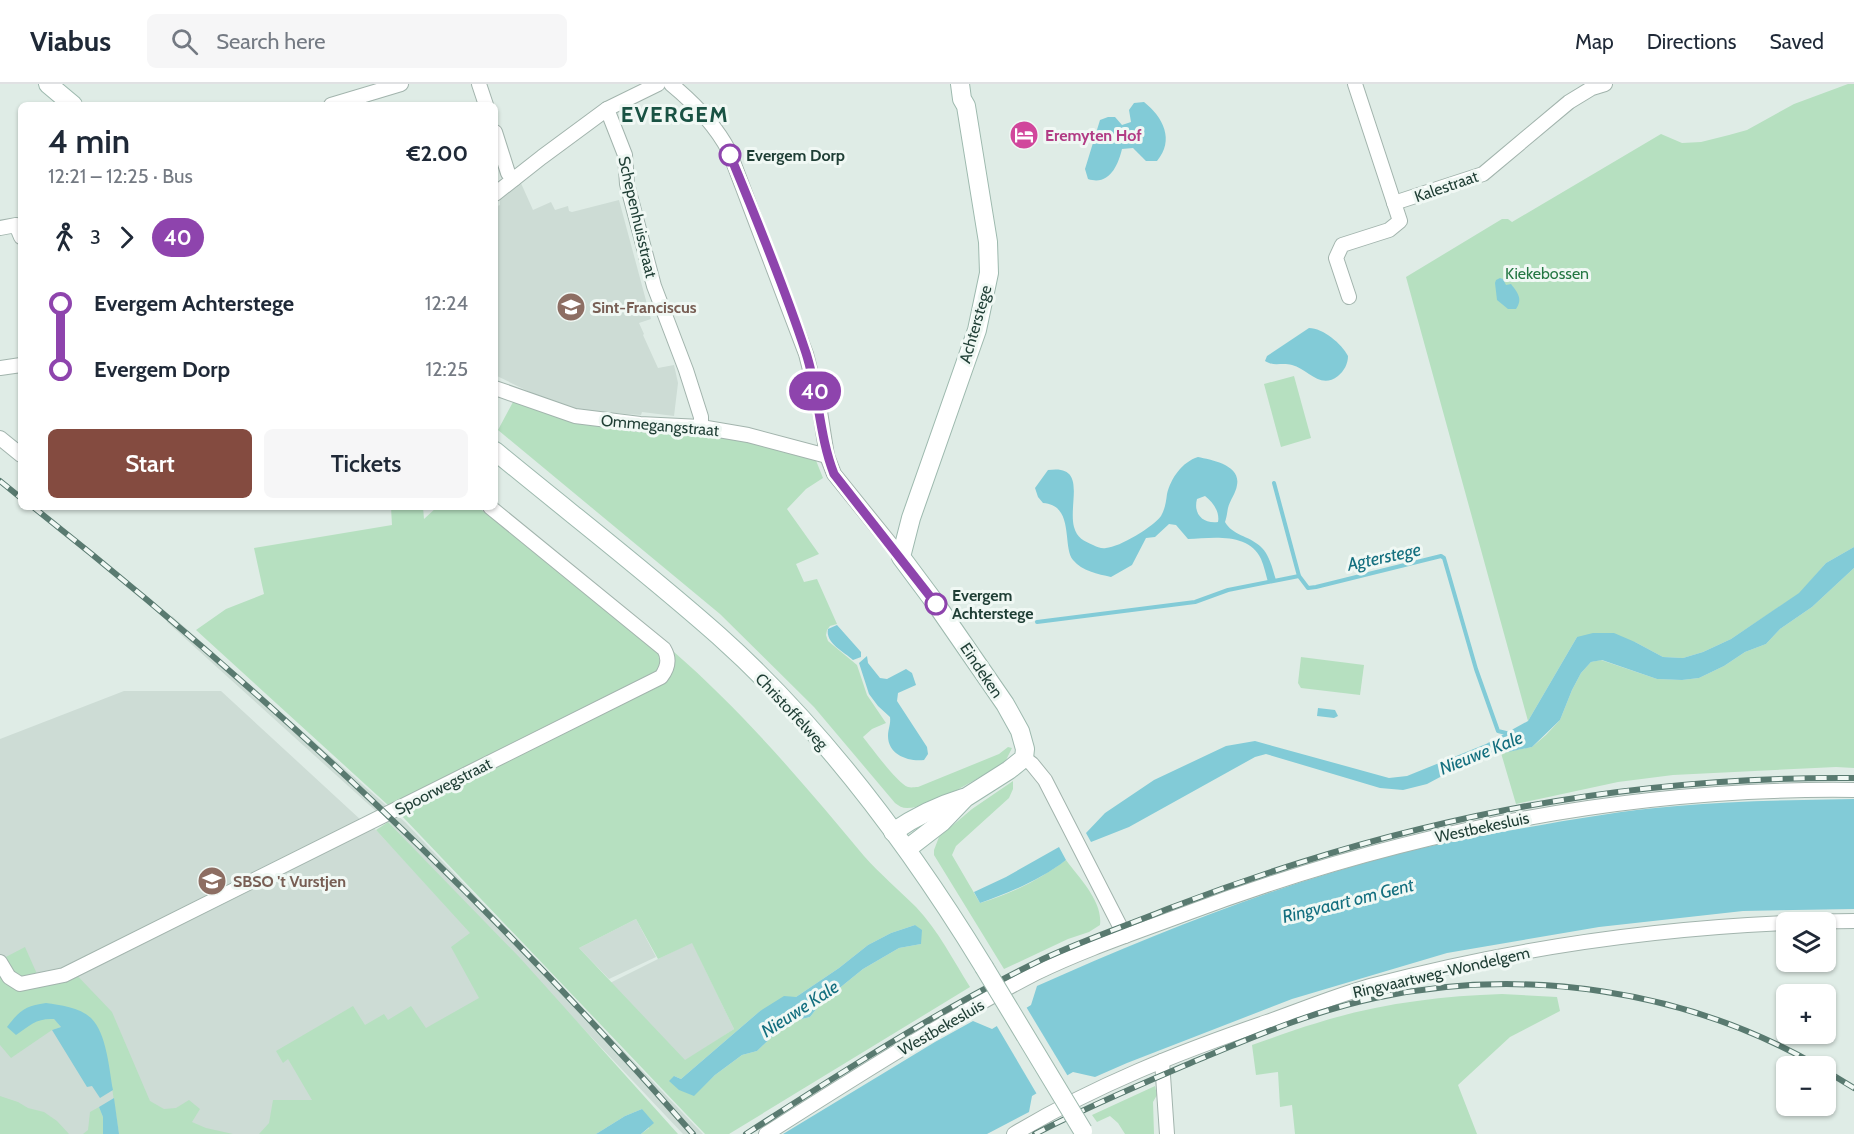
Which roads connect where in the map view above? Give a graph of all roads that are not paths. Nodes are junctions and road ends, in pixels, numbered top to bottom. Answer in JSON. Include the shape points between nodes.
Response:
{"nodes":[{"id":1,"x":48,"y":84,"type":"edge"},
{"id":2,"x":401,"y":84,"type":"edge"},
{"id":3,"x":479,"y":84,"type":"edge"},
{"id":4,"x":658,"y":84,"type":"edge"},
{"id":5,"x":671,"y":84,"type":"edge"},
{"id":6,"x":960,"y":84,"type":"edge"},
{"id":7,"x":1355,"y":84,"type":"edge"},
{"id":8,"x":1605,"y":84,"type":"edge"},
{"id":9,"x":69,"y":102,"type":"edge"},
{"id":10,"x":341,"y":102,"type":"edge"},
{"id":11,"x":485,"y":102,"type":"edge"},
{"id":12,"x":607,"y":109,"type":"junction"},
{"id":13,"x":498,"y":141,"type":"edge"},
{"id":14,"x":514,"y":179,"type":"junction"},
{"id":15,"x":498,"y":192,"type":"edge"},
{"id":16,"x":1394,"y":203,"type":"junction"},
{"id":17,"x":0,"y":228,"type":"edge"},
{"id":18,"x":18,"y":230,"type":"edge"},
{"id":19,"x":1349,"y":297,"type":"dead end"},
{"id":20,"x":18,"y":365,"type":"edge"},
{"id":21,"x":0,"y":368,"type":"edge"},
{"id":22,"x":498,"y":389,"type":"edge"},
{"id":23,"x":700,"y":427,"type":"junction"},
{"id":24,"x":0,"y":438,"type":"edge"},
{"id":25,"x":18,"y":453,"type":"edge"},
{"id":26,"x":498,"y":454,"type":"edge"},
{"id":27,"x":827,"y":456,"type":"junction"},
{"id":28,"x":494,"y":510,"type":"edge"},
{"id":29,"x":901,"y":557,"type":"junction"},
{"id":30,"x":1024,"y":758,"type":"junction"},
{"id":31,"x":1854,"y":790,"type":"edge"},
{"id":32,"x":965,"y":798,"type":"junction"},
{"id":33,"x":893,"y":832,"type":"junction"},
{"id":34,"x":907,"y":849,"type":"junction"},
{"id":35,"x":1836,"y":921,"type":"edge"},
{"id":36,"x":1854,"y":921,"type":"edge"},
{"id":37,"x":1776,"y":923,"type":"edge"},
{"id":38,"x":1125,"y":936,"type":"junction"},
{"id":39,"x":0,"y":962,"type":"edge"},
{"id":40,"x":1162,"y":1060,"type":"junction"},
{"id":41,"x":1084,"y":1132,"type":"edge"},
{"id":42,"x":766,"y":1134,"type":"edge"},
{"id":43,"x":1014,"y":1134,"type":"edge"},
{"id":44,"x":1167,"y":1134,"type":"edge"}],
"edges":[{"from":1,"to":9,"type":"street"},
{"from":2,"to":10,"type":"street"},
{"from":3,"to":11,"type":"street"},
{"from":4,"to":12,"type":"street"},
{"from":5,"to":27,"type":"street","name":"Eindeken","via":[[701,111],[729,151],[806,354]]},
{"from":6,"to":29,"type":"street","name":"Achterstege","via":[[988,242],[989,273],[977,330]]},
{"from":7,"to":16,"type":"street"},
{"from":8,"to":16,"type":"street","name":"Kalestraat","via":[[1569,102],[1483,174]]},
{"from":12,"to":14,"type":"street"},
{"from":12,"to":23,"type":"street","name":"Schepenhuisstraat","via":[[624,155],[627,184],[654,286],[689,380],[701,417]]},
{"from":13,"to":14,"type":"street","via":[[508,173]]},
{"from":14,"to":15,"type":"street"},
{"from":16,"to":19,"type":"street","name":"Kalestraat","via":[[1400,221],[1389,230],[1342,245],[1336,258]]},
{"from":17,"to":18,"type":"street","via":[[16,225]]},
{"from":20,"to":21,"type":"street"},
{"from":22,"to":23,"type":"street","name":"Ommegangstraat","via":[[575,416]]},
{"from":23,"to":27,"type":"street","name":"Ommegangstraat"},
{"from":24,"to":25,"type":"street"},
{"from":26,"to":33,"type":"street","name":"Christoffelweg","via":[[720,636],[814,732]]},
{"from":27,"to":29,"type":"street","name":"Eindeken","via":[[834,474]]},
{"from":28,"to":39,"type":"street","name":"Spoorwegstraat","via":[[664,649],[668,667],[661,676],[64,975],[20,984],[9,977]]},
{"from":29,"to":30,"type":"street","name":"Eindeken","via":[[1005,704],[1024,741]]},
{"from":30,"to":32,"type":"street"},
{"from":30,"to":38,"type":"street","via":[[1044,780]]},
{"from":31,"to":38,"type":"street","name":"Westbekesluis","via":[[1762,790],[1694,796],[1479,826],[1375,851],[1258,886]]},
{"from":32,"to":33,"type":"street","via":[[939,805]]},
{"from":32,"to":34,"type":"street"},
{"from":33,"to":34,"type":"street","name":"Christoffelweg"},
{"from":34,"to":41,"type":"street","name":"Christoffelweg","bridge":true},
{"from":35,"to":36,"type":"street","name":"Ringvaartweg-Wondelgem"},
{"from":37,"to":40,"type":"street","name":"Ringvaartweg-Wondelgem","via":[[1582,941],[1486,960],[1369,987]]},
{"from":38,"to":42,"type":"street","name":"Westbekesluis","via":[[1007,989]]},
{"from":40,"to":43,"type":"street","name":"Ringvaartweg-Wondelgem","via":[[1113,1080]]},
{"from":40,"to":44,"type":"street"}]}
